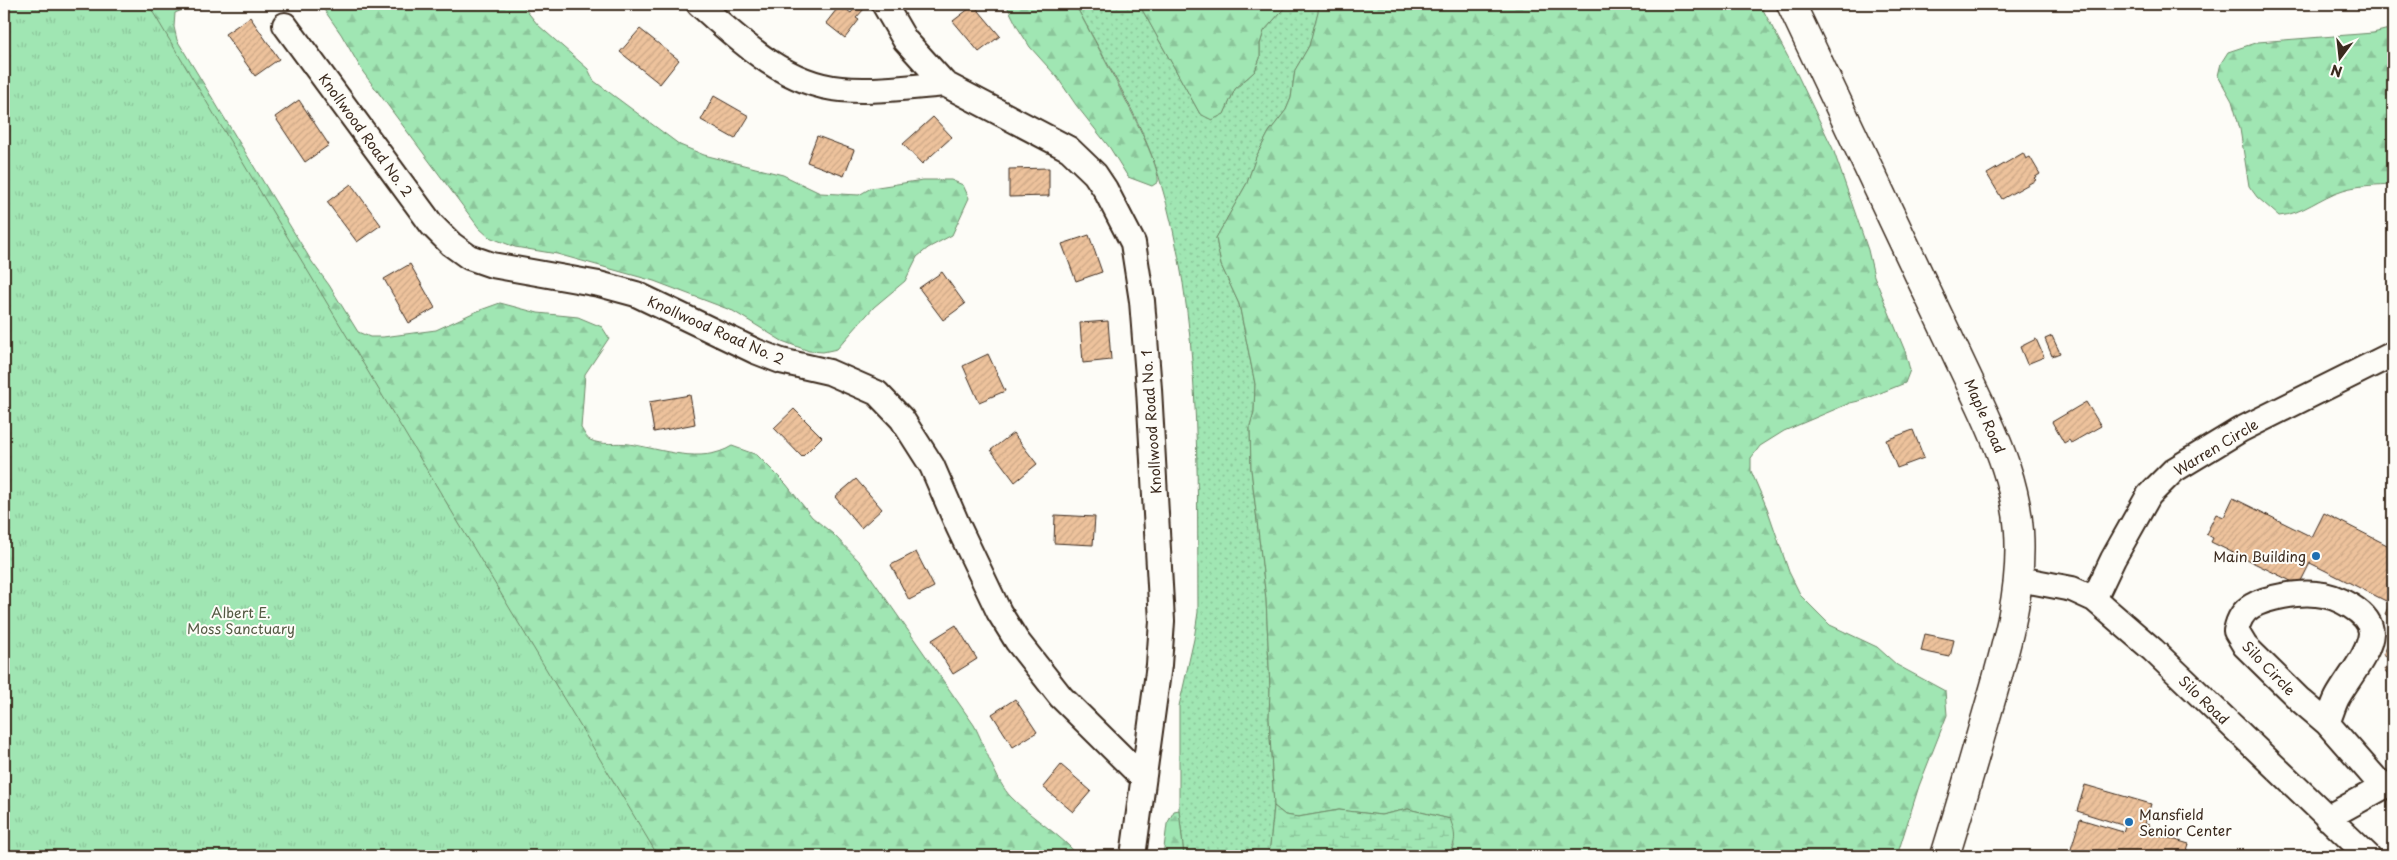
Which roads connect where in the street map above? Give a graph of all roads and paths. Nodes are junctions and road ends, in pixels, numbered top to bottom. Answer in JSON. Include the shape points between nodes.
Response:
{"nodes":[{"id":1,"x":699,"y":4,"type":"edge"},
{"id":2,"x":884,"y":4,"type":"edge"},
{"id":3,"x":1791,"y":4,"type":"edge"},
{"id":4,"x":285,"y":25,"type":"dead end"},
{"id":5,"x":944,"y":84,"type":"junction"},
{"id":6,"x":2393,"y":354,"type":"edge"},
{"id":7,"x":2020,"y":579,"type":"junction"},
{"id":8,"x":2094,"y":599,"type":"junction"},
{"id":9,"x":2327,"y":723,"type":"junction"},
{"id":10,"x":1143,"y":778,"type":"junction"},
{"id":11,"x":2388,"y":786,"type":"edge"},
{"id":12,"x":2327,"y":818,"type":"junction"},
{"id":13,"x":1133,"y":856,"type":"edge"},
{"id":14,"x":1945,"y":856,"type":"edge"},
{"id":15,"x":2368,"y":856,"type":"edge"}],
"edges":[{"from":1,"to":5,"type":"street","via":[[738,39],[804,79],[841,89]]},
{"from":2,"to":5,"type":"street","name":"Knollwood Road No. 1","via":[[905,40]]},
{"from":3,"to":7,"type":"street","name":"Maple Road","via":[[2003,455],[2019,531]]},
{"from":4,"to":10,"type":"street","name":"Knollwood Road No. 2","via":[[432,225],[469,257],[492,265],[636,294],[772,358],[854,381],[890,404],[932,466],[999,612],[1017,641],[1061,697]]},
{"from":5,"to":10,"type":"street","name":"Knollwood Road No. 1","via":[[1069,149],[1095,174],[1133,243],[1147,360],[1162,621]]},
{"from":6,"to":8,"type":"street","name":"Warren Circle","via":[[2240,430],[2174,470],[2149,495]]},
{"from":7,"to":8,"type":"street","name":"Silo Road","via":[[2072,589]]},
{"from":7,"to":14,"type":"street","name":"Maple Road","via":[[2002,659]]},
{"from":8,"to":12,"type":"street","name":"Silo Road","via":[[2153,650]]},
{"from":9,"to":9,"type":"street","name":"Silo Circle","via":[[2366,649],[2371,636],[2370,624],[2362,613],[2348,604],[2317,594],[2286,595],[2252,606],[2239,618],[2236,630],[2245,646]]},
{"from":9,"to":11,"type":"street","name":"Silo Circle"},
{"from":10,"to":13,"type":"street","name":"Knollwood Road No. 1"},
{"from":11,"to":12,"type":"street"},
{"from":12,"to":15,"type":"street","name":"Silo Road"}]}
